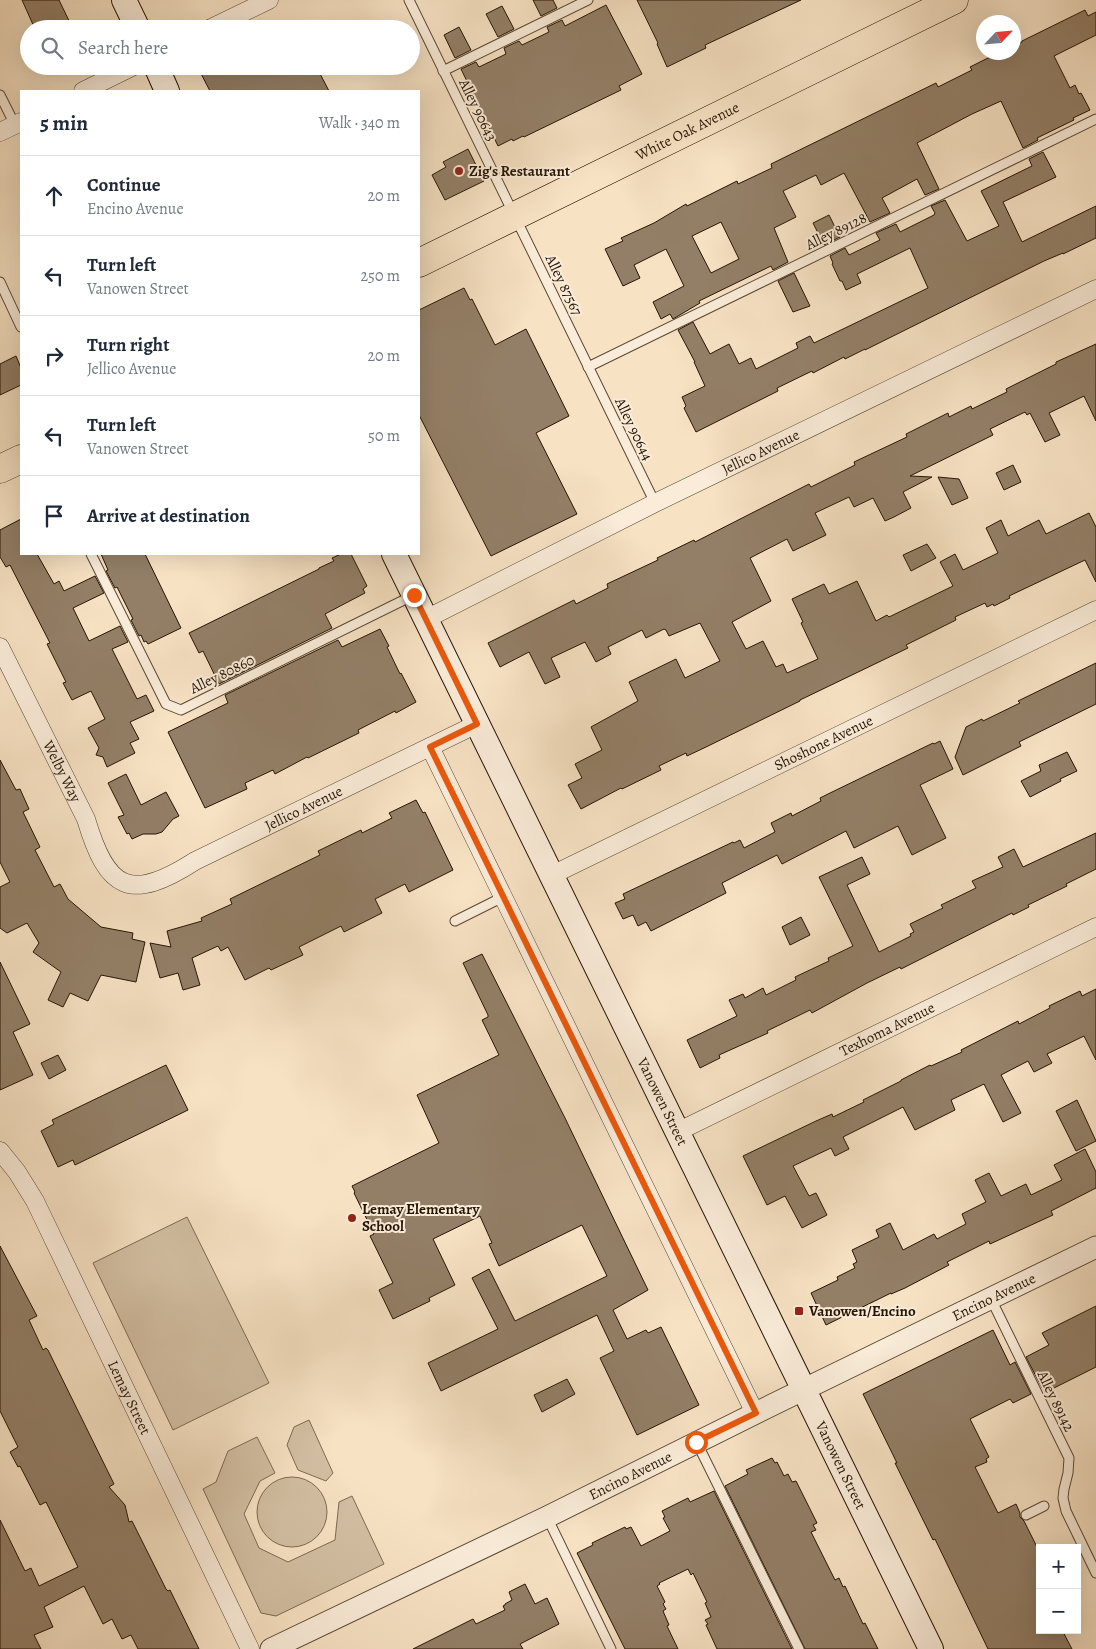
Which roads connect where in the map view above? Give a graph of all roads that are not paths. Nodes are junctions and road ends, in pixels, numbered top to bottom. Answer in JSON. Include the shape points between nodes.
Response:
{"nodes":[{"id":1,"x":124,"y":0,"type":"edge"},
{"id":2,"x":269,"y":0,"type":"edge"},
{"id":3,"x":409,"y":0,"type":"edge"},
{"id":4,"x":588,"y":0,"type":"edge"},
{"id":5,"x":954,"y":0,"type":"edge"},
{"id":6,"x":134,"y":20,"type":"edge"},
{"id":7,"x":228,"y":20,"type":"edge"},
{"id":8,"x":419,"y":20,"type":"edge"},
{"id":9,"x":420,"y":23,"type":"edge"},
{"id":10,"x":443,"y":71,"type":"junction"},
{"id":11,"x":116,"y":75,"type":"edge"},
{"id":12,"x":160,"y":75,"type":"edge"},
{"id":13,"x":85,"y":90,"type":"edge"},
{"id":14,"x":168,"y":90,"type":"edge"},
{"id":15,"x":0,"y":95,"type":"edge"},
{"id":16,"x":1096,"y":119,"type":"edge"},
{"id":17,"x":12,"y":126,"type":"edge"},
{"id":18,"x":514,"y":216,"type":"junction"},
{"id":19,"x":420,"y":262,"type":"edge"},
{"id":20,"x":0,"y":283,"type":"edge"},
{"id":21,"x":1096,"y":289,"type":"edge"},
{"id":22,"x":20,"y":325,"type":"edge"},
{"id":23,"x":588,"y":367,"type":"junction"},
{"id":24,"x":20,"y":460,"type":"edge"},
{"id":25,"x":0,"y":470,"type":"edge"},
{"id":26,"x":655,"y":503,"type":"junction"},
{"id":27,"x":91,"y":555,"type":"edge"},
{"id":28,"x":394,"y":555,"type":"edge"},
{"id":29,"x":414,"y":595,"type":"junction"},
{"id":30,"x":1096,"y":610,"type":"edge"},
{"id":31,"x":426,"y":619,"type":"junction"},
{"id":32,"x":0,"y":647,"type":"edge"},
{"id":33,"x":477,"y":724,"type":"junction"},
{"id":34,"x":430,"y":747,"type":"junction"},
{"id":35,"x":552,"y":875,"type":"junction"},
{"id":36,"x":131,"y":885,"type":"joint"},
{"id":37,"x":503,"y":897,"type":"junction"},
{"id":38,"x":455,"y":921,"type":"dead end"},
{"id":39,"x":1096,"y":927,"type":"edge"},
{"id":40,"x":678,"y":1132,"type":"junction"},
{"id":41,"x":0,"y":1150,"type":"edge"},
{"id":42,"x":1096,"y":1247,"type":"edge"},
{"id":43,"x":990,"y":1299,"type":"junction"},
{"id":44,"x":804,"y":1389,"type":"junction"},
{"id":45,"x":756,"y":1413,"type":"junction"},
{"id":46,"x":696,"y":1442,"type":"junction"},
{"id":47,"x":1044,"y":1506,"type":"dead end"},
{"id":48,"x":1026,"y":1515,"type":"dead end"},
{"id":49,"x":546,"y":1517,"type":"junction"},
{"id":50,"x":1096,"y":1572,"type":"edge"},
{"id":51,"x":250,"y":1649,"type":"edge"},
{"id":52,"x":271,"y":1649,"type":"edge"},
{"id":53,"x":611,"y":1649,"type":"edge"},
{"id":54,"x":799,"y":1649,"type":"edge"},
{"id":55,"x":931,"y":1649,"type":"edge"}],
"edges":[{"from":1,"to":6,"type":"main road"},
{"from":2,"to":7,"type":"street"},
{"from":3,"to":8,"type":"lane","name":"Alley 90643"},
{"from":4,"to":10,"type":"lane"},
{"from":5,"to":18,"type":"main road","name":"White Oak Avenue"},
{"from":9,"to":10,"type":"lane","name":"Alley 90643"},
{"from":10,"to":18,"type":"lane","name":"Alley 90643"},
{"from":11,"to":13,"type":"street"},
{"from":12,"to":14,"type":"main road"},
{"from":15,"to":17,"type":"lane"},
{"from":16,"to":23,"type":"lane","name":"Alley 89128"},
{"from":18,"to":19,"type":"main road","name":"White Oak Avenue"},
{"from":18,"to":23,"type":"lane","name":"Alley 87567"},
{"from":20,"to":22,"type":"lane"},
{"from":21,"to":26,"type":"street","name":"Jellico Avenue"},
{"from":23,"to":26,"type":"lane","name":"Alley 90644"},
{"from":24,"to":25,"type":"main road"},
{"from":26,"to":31,"type":"street","name":"Jellico Avenue"},
{"from":27,"to":29,"type":"lane","name":"Alley 80860","via":[[166,704],[181,710]]},
{"from":28,"to":29,"type":"main road","name":"Vanowen Street"},
{"from":29,"to":31,"type":"main road","name":"Vanowen Street"},
{"from":30,"to":35,"type":"street","name":"Shoshone Avenue"},
{"from":31,"to":33,"type":"main road","name":"Vanowen Street"},
{"from":32,"to":36,"type":"street","name":"Welby Way","via":[[86,819],[104,866],[117,880]]},
{"from":33,"to":34,"type":"street","name":"Jellico Avenue"},
{"from":33,"to":35,"type":"main road","name":"Vanowen Street"},
{"from":34,"to":36,"type":"street","name":"Jellico Avenue","via":[[153,884]]},
{"from":34,"to":37,"type":"street"},
{"from":35,"to":40,"type":"main road","name":"Vanowen Street"},
{"from":37,"to":38,"type":"lane"},
{"from":37,"to":45,"type":"street"},
{"from":39,"to":40,"type":"street","name":"Texhoma Avenue"},
{"from":40,"to":44,"type":"main road","name":"Vanowen Street"},
{"from":41,"to":51,"type":"street","name":"Lemay Street","via":[[35,1201]]},
{"from":42,"to":43,"type":"street","name":"Encino Avenue"},
{"from":43,"to":44,"type":"street","name":"Encino Avenue"},
{"from":43,"to":50,"type":"lane","name":"Alley 89142","via":[[1069,1458],[1063,1498],[1066,1511]]},
{"from":44,"to":45,"type":"street","name":"Encino Avenue"},
{"from":44,"to":55,"type":"main road","name":"Vanowen Street"},
{"from":45,"to":46,"type":"street","name":"Encino Avenue"},
{"from":46,"to":49,"type":"street","name":"Encino Avenue"},
{"from":46,"to":54,"type":"lane"},
{"from":47,"to":48,"type":"lane"},
{"from":49,"to":52,"type":"street","name":"Encino Avenue"},
{"from":49,"to":53,"type":"lane"}]}
